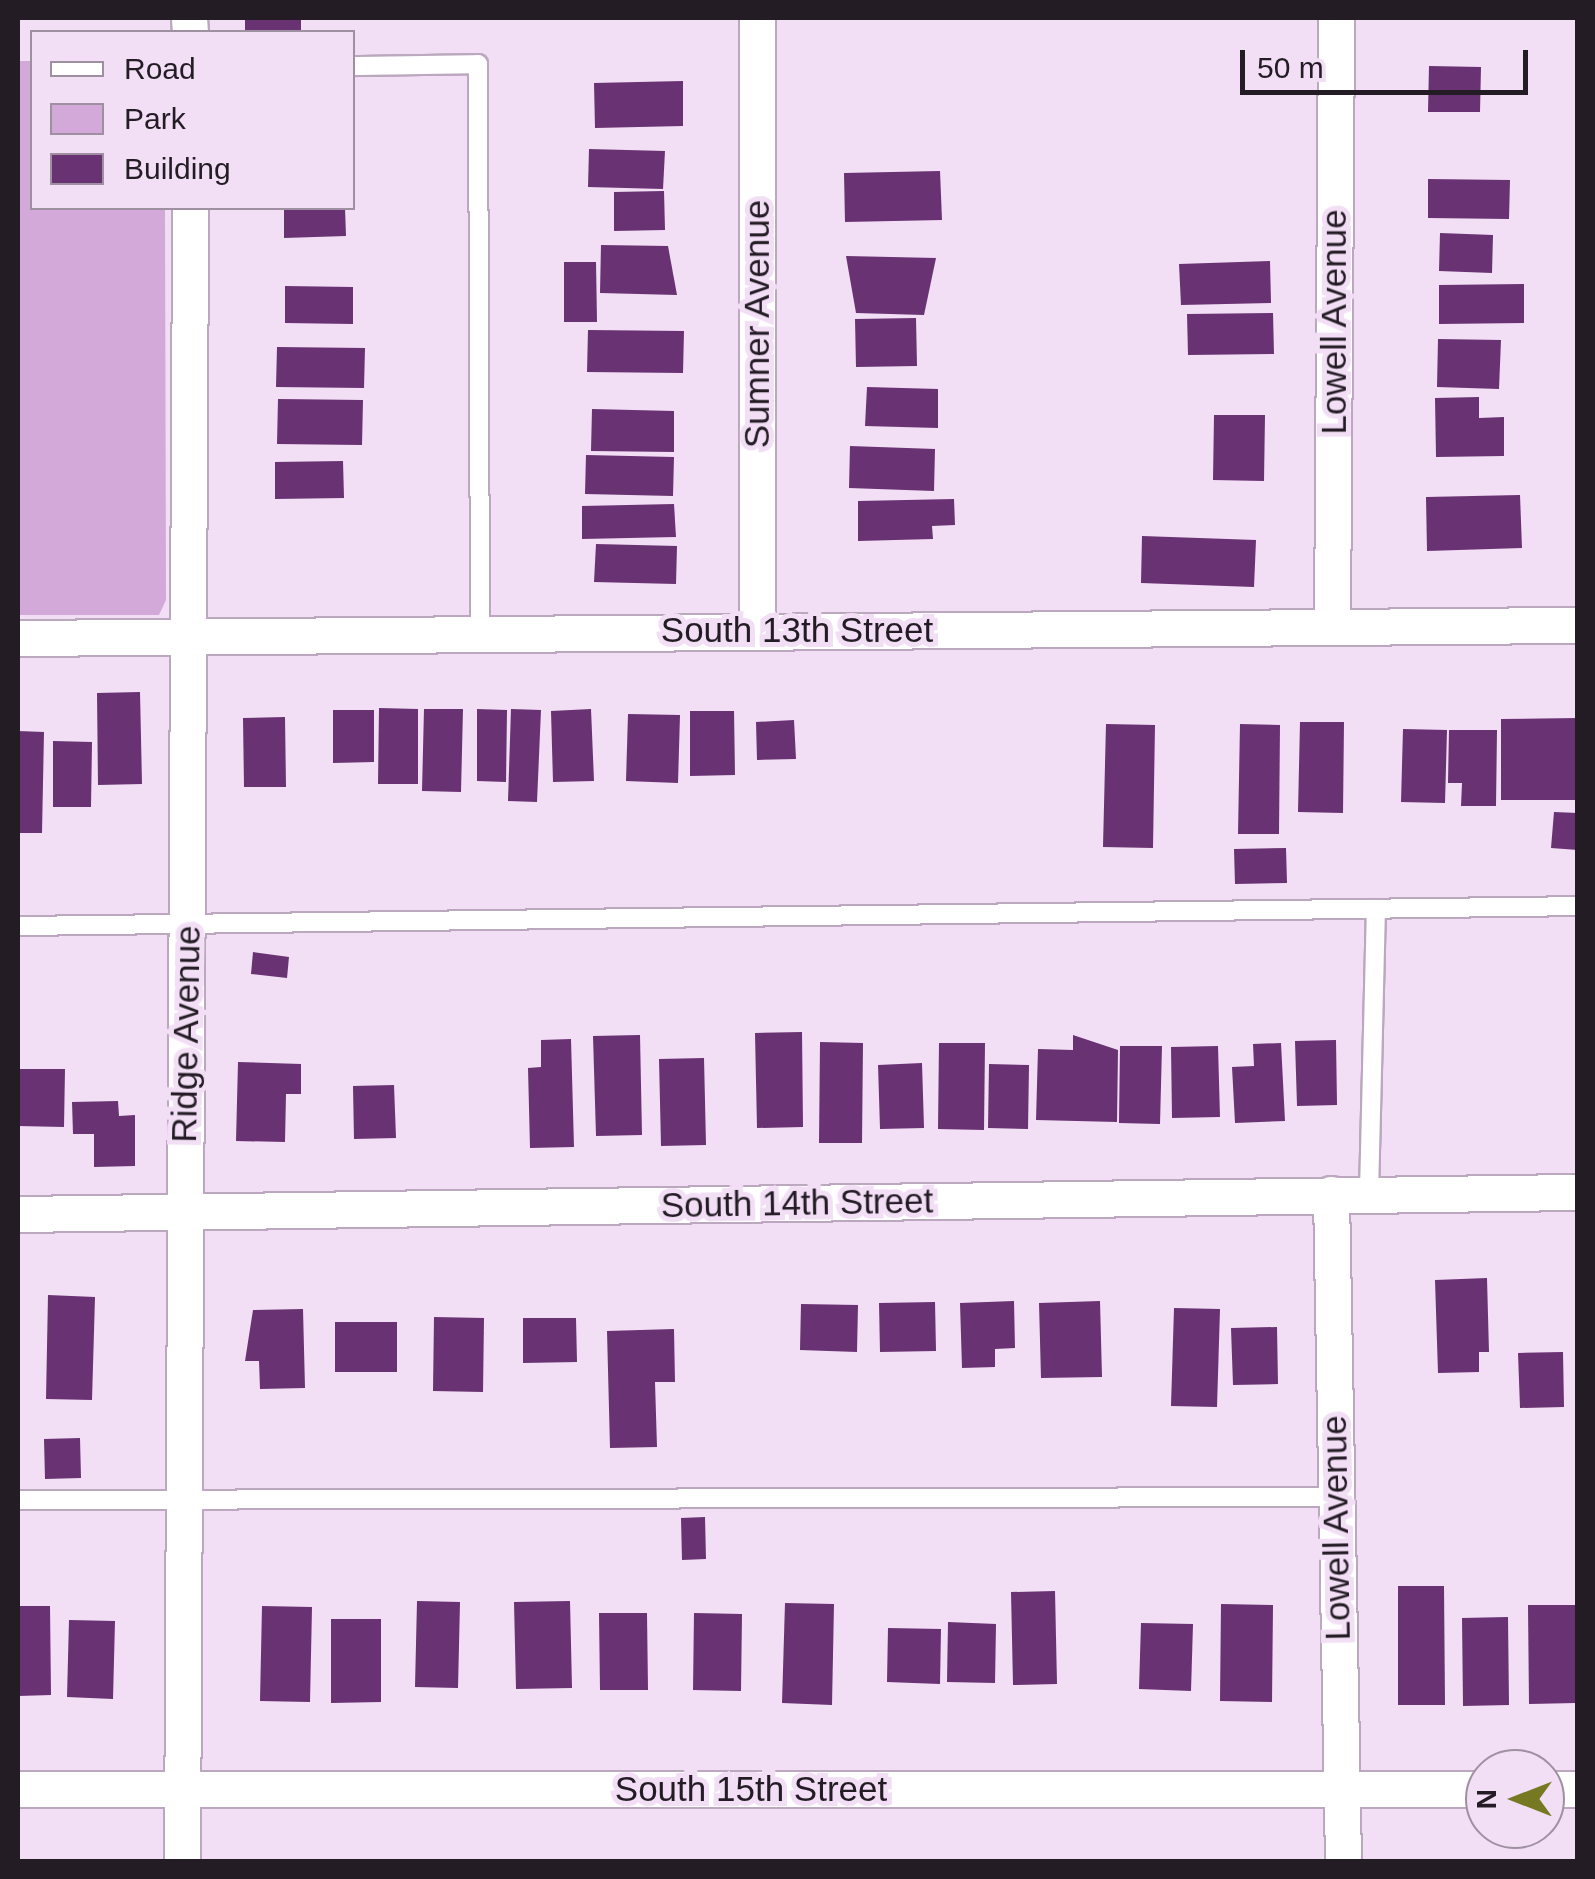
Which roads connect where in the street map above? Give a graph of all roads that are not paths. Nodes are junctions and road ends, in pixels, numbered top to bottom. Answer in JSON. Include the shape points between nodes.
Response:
{"nodes":[{"id":1,"x":758,"y":18,"type":"edge"},
{"id":2,"x":1336,"y":18,"type":"edge"},
{"id":3,"x":355,"y":66,"type":"edge"},
{"id":4,"x":190,"y":210,"type":"edge"},
{"id":5,"x":1578,"y":625,"type":"edge"},
{"id":6,"x":1332,"y":626,"type":"junction"},
{"id":7,"x":758,"y":630,"type":"junction"},
{"id":8,"x":480,"y":632,"type":"junction"},
{"id":9,"x":190,"y":637,"type":"junction"},
{"id":10,"x":18,"y":638,"type":"edge"},
{"id":11,"x":1578,"y":906,"type":"edge"},
{"id":12,"x":1376,"y":908,"type":"junction"},
{"id":13,"x":188,"y":924,"type":"junction"},
{"id":14,"x":18,"y":926,"type":"edge"},
{"id":15,"x":1578,"y":1192,"type":"edge"},
{"id":16,"x":1369,"y":1193,"type":"junction"},
{"id":17,"x":1331,"y":1194,"type":"junction"},
{"id":18,"x":184,"y":1213,"type":"junction"},
{"id":19,"x":18,"y":1214,"type":"edge"},
{"id":20,"x":1334,"y":1497,"type":"junction"},
{"id":21,"x":18,"y":1500,"type":"edge"},
{"id":22,"x":182,"y":1500,"type":"junction"},
{"id":23,"x":18,"y":1788,"type":"edge"},
{"id":24,"x":182,"y":1788,"type":"junction"},
{"id":25,"x":1343,"y":1790,"type":"junction"},
{"id":26,"x":1465,"y":1790,"type":"edge"},
{"id":27,"x":182,"y":1862,"type":"edge"},
{"id":28,"x":1343,"y":1862,"type":"edge"}],
"edges":[{"from":1,"to":7,"type":"street","name":"Sumner Avenue"},
{"from":2,"to":6,"type":"street","name":"Lowell Avenue"},
{"from":3,"to":8,"type":"lane","via":[[478,64]]},
{"from":4,"to":9,"type":"street","name":"Ridge Avenue"},
{"from":5,"to":6,"type":"street","name":"South 13th Street"},
{"from":6,"to":7,"type":"street","name":"South 13th Street"},
{"from":7,"to":8,"type":"street","name":"South 13th Street"},
{"from":8,"to":9,"type":"street","name":"South 13th Street"},
{"from":9,"to":10,"type":"street","name":"South 13th Street"},
{"from":9,"to":13,"type":"street","name":"Ridge Avenue"},
{"from":11,"to":12,"type":"lane"},
{"from":12,"to":13,"type":"lane"},
{"from":12,"to":16,"type":"lane"},
{"from":13,"to":14,"type":"lane"},
{"from":13,"to":18,"type":"street","name":"Ridge Avenue"},
{"from":15,"to":16,"type":"street","name":"South 14th Street"},
{"from":16,"to":17,"type":"street","name":"South 14th Street"},
{"from":17,"to":18,"type":"street","name":"South 14th Street"},
{"from":17,"to":20,"type":"street","name":"Lowell Avenue"},
{"from":18,"to":19,"type":"street","name":"South 14th Street"},
{"from":18,"to":22,"type":"street","name":"Ridge Avenue"},
{"from":20,"to":22,"type":"lane"},
{"from":20,"to":25,"type":"street","name":"Lowell Avenue"},
{"from":21,"to":22,"type":"lane"},
{"from":22,"to":24,"type":"street","name":"Ridge Avenue"},
{"from":23,"to":24,"type":"street","name":"South 15th Street"},
{"from":24,"to":25,"type":"street","name":"South 15th Street"},
{"from":24,"to":27,"type":"street","name":"Ridge Avenue"},
{"from":25,"to":26,"type":"street","name":"South 15th Street"},
{"from":25,"to":28,"type":"street","name":"Lowell Avenue"}]}
